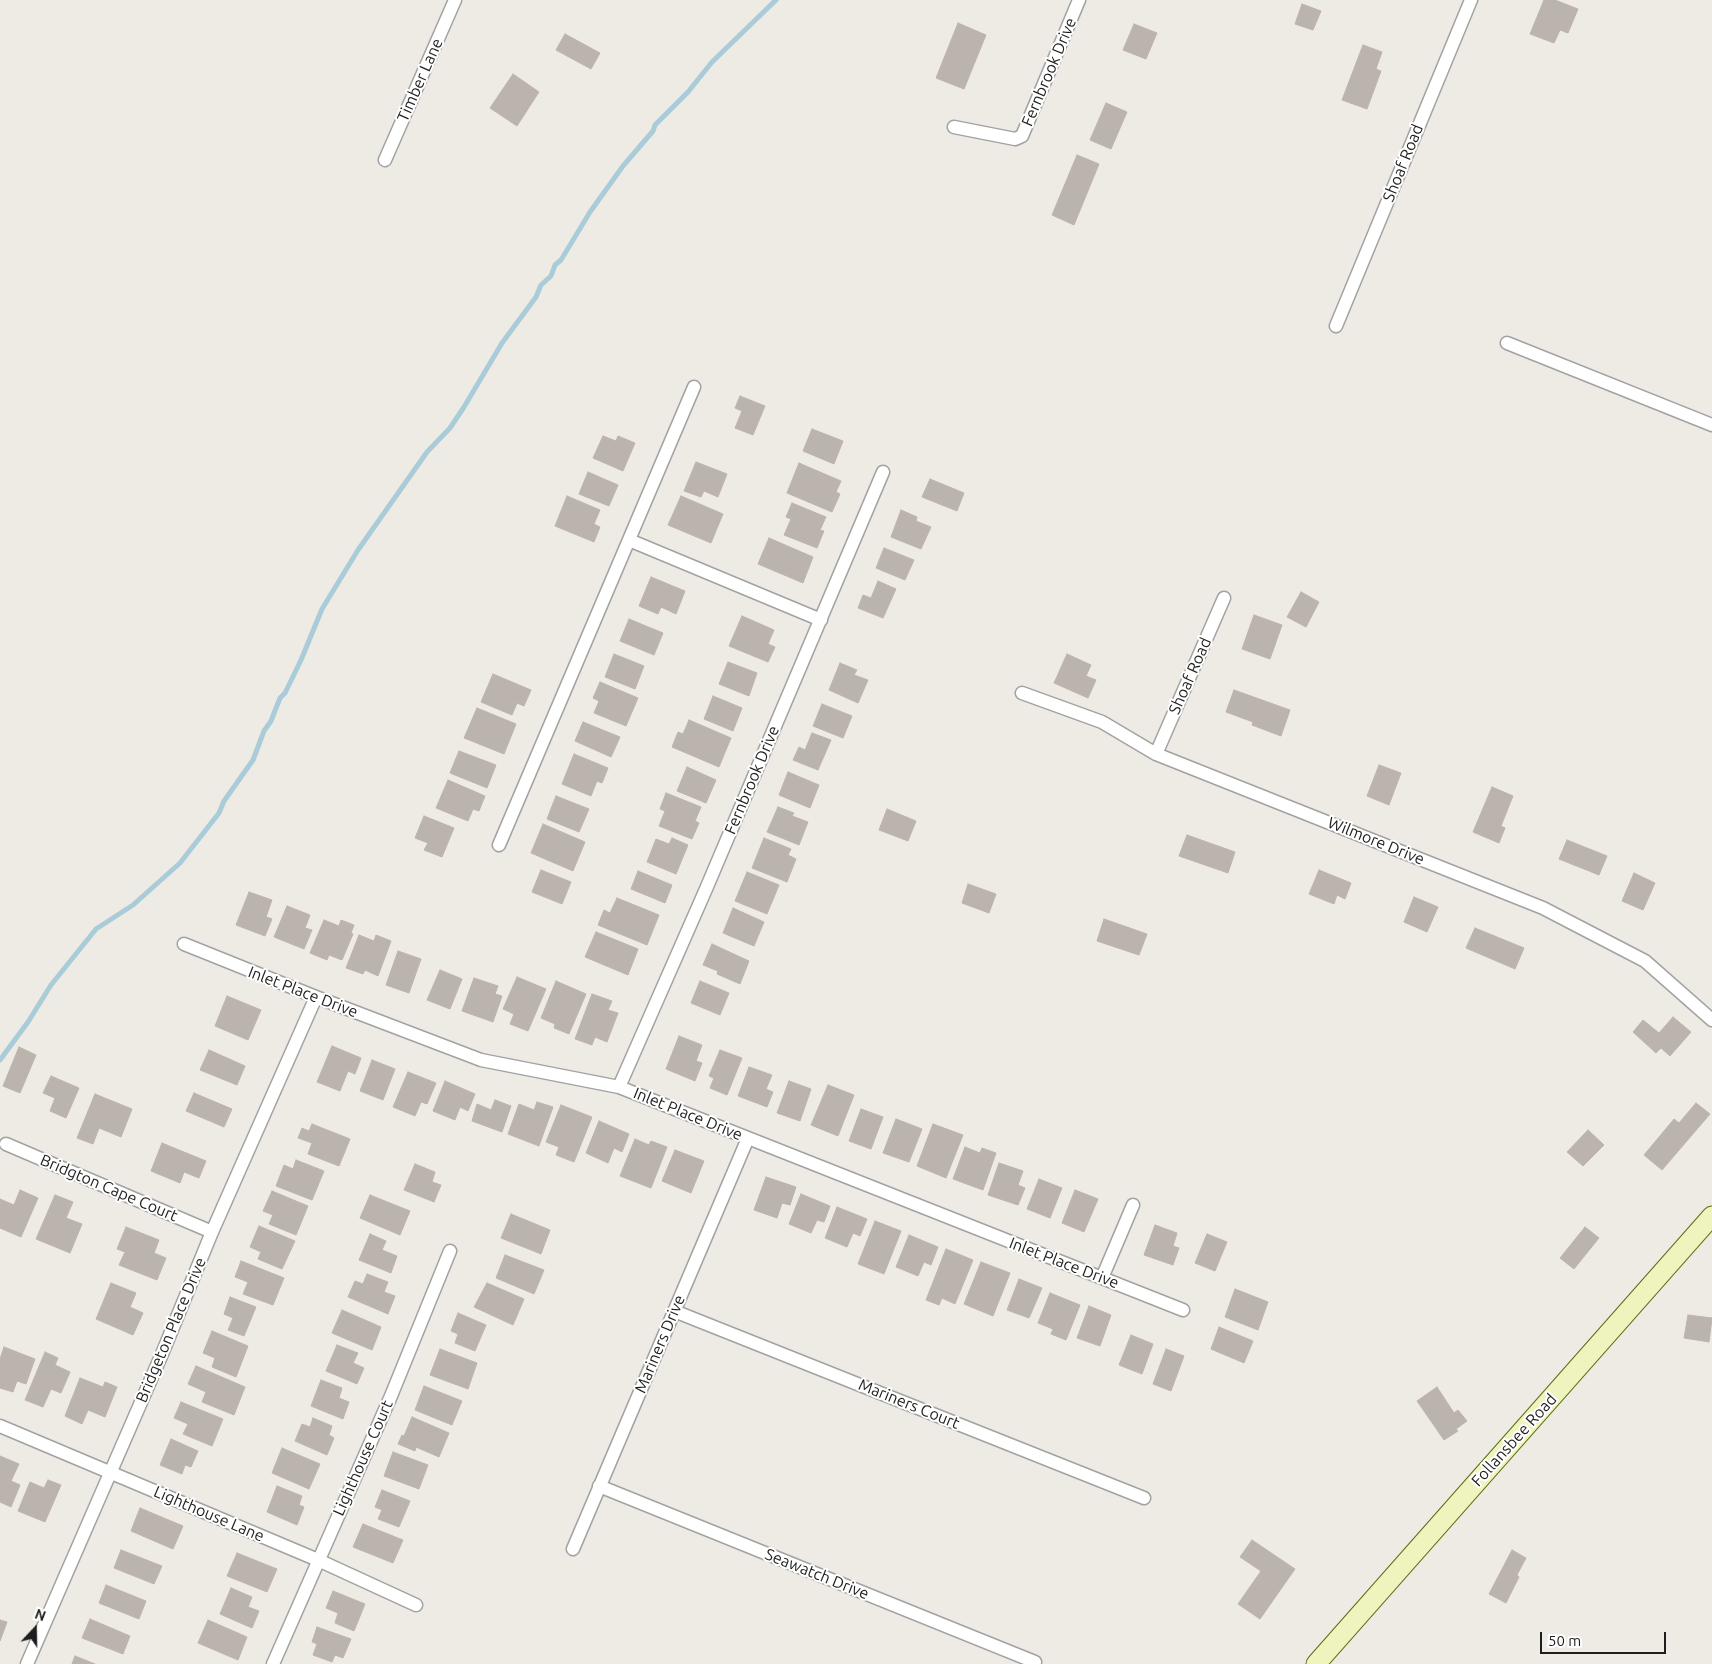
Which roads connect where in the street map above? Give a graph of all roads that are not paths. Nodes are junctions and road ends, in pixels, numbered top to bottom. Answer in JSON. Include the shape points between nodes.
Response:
{"nodes":[{"id":1,"x":455,"y":0,"type":"edge"},
{"id":2,"x":1079,"y":0,"type":"edge"},
{"id":3,"x":1471,"y":0,"type":"edge"},
{"id":4,"x":954,"y":127,"type":"dead end"},
{"id":5,"x":385,"y":160,"type":"dead end"},
{"id":6,"x":1336,"y":326,"type":"dead end"},
{"id":7,"x":1507,"y":343,"type":"dead end"},
{"id":8,"x":694,"y":387,"type":"dead end"},
{"id":9,"x":1712,"y":412,"type":"edge"},
{"id":10,"x":1712,"y":420,"type":"edge"},
{"id":11,"x":1712,"y":425,"type":"edge"},
{"id":12,"x":883,"y":472,"type":"dead end"},
{"id":13,"x":629,"y":540,"type":"junction"},
{"id":14,"x":1224,"y":598,"type":"dead end"},
{"id":15,"x":821,"y":620,"type":"junction"},
{"id":16,"x":1022,"y":693,"type":"dead end"},
{"id":17,"x":1156,"y":754,"type":"junction"},
{"id":18,"x":499,"y":844,"type":"dead end"},
{"id":19,"x":184,"y":944,"type":"dead end"},
{"id":20,"x":316,"y":997,"type":"junction"},
{"id":21,"x":1712,"y":1020,"type":"edge"},
{"id":22,"x":619,"y":1086,"type":"junction"},
{"id":23,"x":748,"y":1138,"type":"junction"},
{"id":24,"x":6,"y":1144,"type":"dead end"},
{"id":25,"x":1133,"y":1205,"type":"dead end"},
{"id":26,"x":1712,"y":1216,"type":"edge"},
{"id":27,"x":212,"y":1232,"type":"junction"},
{"id":28,"x":450,"y":1250,"type":"dead end"},
{"id":29,"x":1102,"y":1278,"type":"junction"},
{"id":30,"x":1183,"y":1310,"type":"dead end"},
{"id":31,"x":674,"y":1311,"type":"junction"},
{"id":32,"x":0,"y":1426,"type":"edge"},
{"id":33,"x":110,"y":1472,"type":"junction"},
{"id":34,"x":599,"y":1486,"type":"junction"},
{"id":35,"x":1144,"y":1498,"type":"dead end"},
{"id":36,"x":573,"y":1549,"type":"dead end"},
{"id":37,"x":318,"y":1560,"type":"junction"},
{"id":38,"x":416,"y":1605,"type":"dead end"},
{"id":39,"x":1035,"y":1662,"type":"dead end"},
{"id":40,"x":26,"y":1664,"type":"edge"},
{"id":41,"x":273,"y":1664,"type":"edge"},
{"id":42,"x":1316,"y":1664,"type":"edge"}],
"edges":[{"from":1,"to":5,"type":"street","name":"Timber Lane"},
{"from":2,"to":4,"type":"street","name":"Fernbrook Drive","via":[[1022,136],[1015,139]]},
{"from":3,"to":6,"type":"street","name":"Shoaf Road"},
{"from":7,"to":11,"type":"street"},
{"from":8,"to":13,"type":"street"},
{"from":9,"to":10,"type":"street"},
{"from":12,"to":15,"type":"street","name":"Fernbrook Drive"},
{"from":13,"to":15,"type":"street"},
{"from":13,"to":18,"type":"street"},
{"from":14,"to":17,"type":"street","name":"Shoaf Road"},
{"from":15,"to":22,"type":"street","name":"Fernbrook Drive"},
{"from":16,"to":17,"type":"street","name":"Wilmore Drive","via":[[1102,722]]},
{"from":17,"to":21,"type":"street","name":"Wilmore Drive","via":[[1543,908],[1645,961]]},
{"from":19,"to":20,"type":"street","name":"Inlet Place Drive"},
{"from":20,"to":22,"type":"street","name":"Inlet Place Drive","via":[[481,1060]]},
{"from":20,"to":27,"type":"street","name":"Bridgeton Place Drive"},
{"from":22,"to":23,"type":"street","name":"Inlet Place Drive"},
{"from":23,"to":29,"type":"street","name":"Inlet Place Drive"},
{"from":23,"to":31,"type":"street","name":"Mariners Drive"},
{"from":24,"to":27,"type":"street","name":"Bridgton Cape Court"},
{"from":25,"to":29,"type":"street"},
{"from":26,"to":42,"type":"street","name":"Follansbee Road"},
{"from":27,"to":33,"type":"street","name":"Bridgeton Place Drive"},
{"from":28,"to":37,"type":"street","name":"Lighthouse Court","via":[[391,1396]]},
{"from":29,"to":30,"type":"street","name":"Inlet Place Drive"},
{"from":31,"to":34,"type":"street","name":"Mariners Drive"},
{"from":31,"to":35,"type":"street","name":"Mariners Court"},
{"from":32,"to":33,"type":"street","name":"Lighthouse Lane"},
{"from":33,"to":37,"type":"street","name":"Lighthouse Lane"},
{"from":33,"to":40,"type":"street","name":"Bridgeton Place Drive"},
{"from":34,"to":36,"type":"street","name":"Mariners Drive"},
{"from":34,"to":39,"type":"street","name":"Seawatch Drive"},
{"from":37,"to":38,"type":"street","name":"Lighthouse Lane"},
{"from":37,"to":41,"type":"street","name":"Lighthouse Court"}]}
